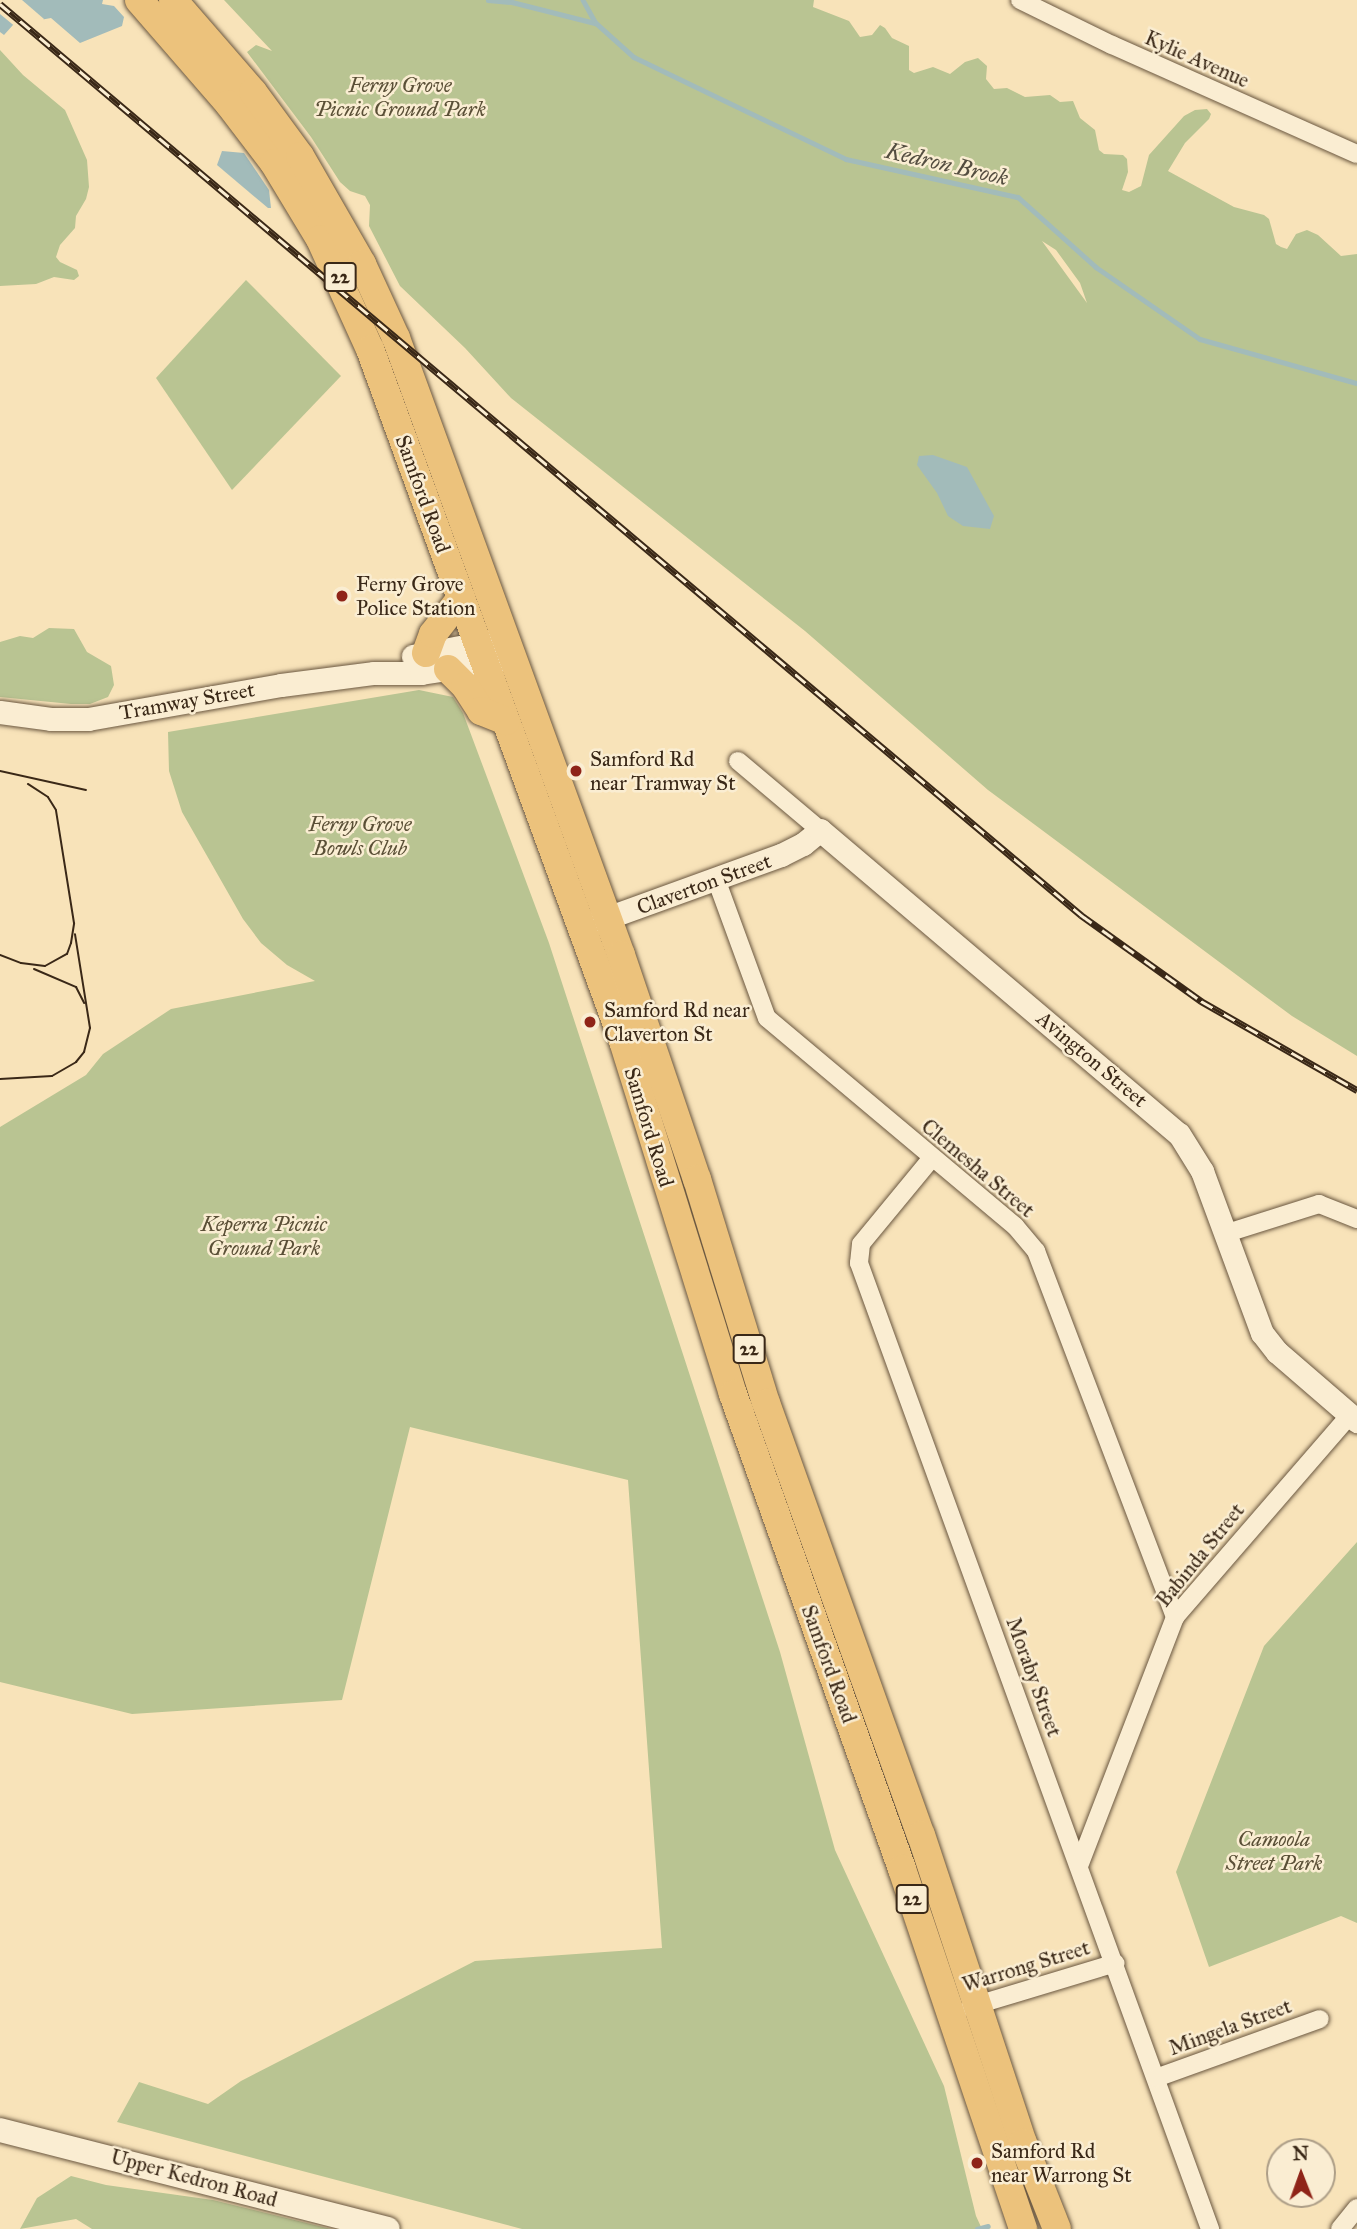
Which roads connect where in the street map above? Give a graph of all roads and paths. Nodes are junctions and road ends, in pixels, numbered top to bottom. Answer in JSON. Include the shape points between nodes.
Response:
{"nodes":[{"id":1,"x":139,"y":0,"type":"edge"},
{"id":2,"x":173,"y":0,"type":"edge"},
{"id":3,"x":1020,"y":0,"type":"edge"},
{"id":4,"x":1357,"y":154,"type":"edge"},
{"id":5,"x":461,"y":598,"type":"junction"},
{"id":6,"x":510,"y":649,"type":"junction"},
{"id":7,"x":481,"y":653,"type":"junction"},
{"id":8,"x":437,"y":661,"type":"junction"},
{"id":9,"x":0,"y":712,"type":"edge"},
{"id":10,"x":506,"y":721,"type":"junction"},
{"id":11,"x":738,"y":761,"type":"dead end"},
{"id":12,"x":820,"y":830,"type":"junction"},
{"id":13,"x":716,"y":879,"type":"junction"},
{"id":14,"x":608,"y":918,"type":"junction"},
{"id":15,"x":581,"y":927,"type":"junction"},
{"id":16,"x":932,"y":1159,"type":"junction"},
{"id":17,"x":1357,"y":1219,"type":"edge"},
{"id":18,"x":1224,"y":1234,"type":"junction"},
{"id":19,"x":1353,"y":1418,"type":"edge"},
{"id":20,"x":1175,"y":1617,"type":"junction"},
{"id":21,"x":1079,"y":1866,"type":"junction"},
{"id":22,"x":1116,"y":1963,"type":"junction"},
{"id":23,"x":978,"y":2004,"type":"junction"},
{"id":24,"x":950,"y":2014,"type":"junction"},
{"id":25,"x":1320,"y":2019,"type":"dead end"},
{"id":26,"x":1156,"y":2078,"type":"junction"},
{"id":27,"x":0,"y":2130,"type":"edge"},
{"id":28,"x":1357,"y":2208,"type":"edge"},
{"id":29,"x":388,"y":2229,"type":"edge"},
{"id":30,"x":1023,"y":2229,"type":"edge"},
{"id":31,"x":1057,"y":2229,"type":"edge"},
{"id":32,"x":1210,"y":2229,"type":"edge"},
{"id":33,"x":1340,"y":2229,"type":"edge"}],
"edges":[{"from":1,"to":5,"type":"main road","name":"Samford Road","number":"22","via":[[255,138],[320,239],[370,349]]},
{"from":2,"to":6,"type":"main road","name":"Samford Road","number":"22","via":[[253,92],[300,156],[362,264],[396,338]]},
{"from":3,"to":4,"type":"street","name":"Kylie Avenue"},
{"from":5,"to":7,"type":"main road","name":"Samford Road","number":"22"},
{"from":5,"to":8,"type":"main road","via":[[433,634]]},
{"from":6,"to":7,"type":"street","name":"Tramway Street"},
{"from":6,"to":14,"type":"main road","name":"Samford Road","number":"22"},
{"from":7,"to":8,"type":"street","name":"Tramway Street"},
{"from":7,"to":10,"type":"main road","name":"Samford Road","number":"22"},
{"from":8,"to":9,"type":"street","name":"Tramway Street","via":[[88,719]]},
{"from":8,"to":10,"type":"main road","via":[[465,686],[481,710]]},
{"from":10,"to":15,"type":"main road","name":"Samford Road","number":"22"},
{"from":11,"to":12,"type":"street","name":"Avington Street"},
{"from":12,"to":13,"type":"street","name":"Claverton Street","via":[[792,850]]},
{"from":12,"to":18,"type":"street","name":"Avington Street","via":[[1179,1134],[1196,1157]]},
{"from":13,"to":14,"type":"street","name":"Claverton Street"},
{"from":13,"to":16,"type":"street","name":"Clemesha Street","via":[[767,1018]]},
{"from":14,"to":15,"type":"street","name":"Claverton Street"},
{"from":14,"to":23,"type":"main road","name":"Samford Road","number":"22","via":[[697,1179],[766,1403]]},
{"from":15,"to":24,"type":"main road","name":"Samford Road","number":"22","via":[[769,1499]]},
{"from":16,"to":20,"type":"street","name":"Clemesha Street","via":[[1015,1226],[1036,1251]]},
{"from":16,"to":21,"type":"street","name":"Moraby Street","via":[[861,1244],[859,1263]]},
{"from":17,"to":18,"type":"street","via":[[1319,1204]]},
{"from":18,"to":19,"type":"street","name":"Avington Street","via":[[1262,1333],[1276,1352]]},
{"from":19,"to":20,"type":"street","name":"Babinda Street"},
{"from":20,"to":21,"type":"street","name":"Babinda Street"},
{"from":21,"to":22,"type":"street","name":"Moraby Street"},
{"from":22,"to":23,"type":"street","name":"Warrong Street"},
{"from":22,"to":26,"type":"street","name":"Moraby Street"},
{"from":23,"to":24,"type":"street","name":"Warrong Street"},
{"from":23,"to":31,"type":"main road","name":"Samford Road","number":"22","via":[[1023,2143]]},
{"from":24,"to":30,"type":"main road","name":"Samford Road","number":"22"},
{"from":25,"to":26,"type":"street","name":"Mingela Street"},
{"from":26,"to":32,"type":"street","name":"Moraby Street"},
{"from":27,"to":29,"type":"main road","name":"Upper Kedron Road"},
{"from":28,"to":33,"type":"street"}]}
